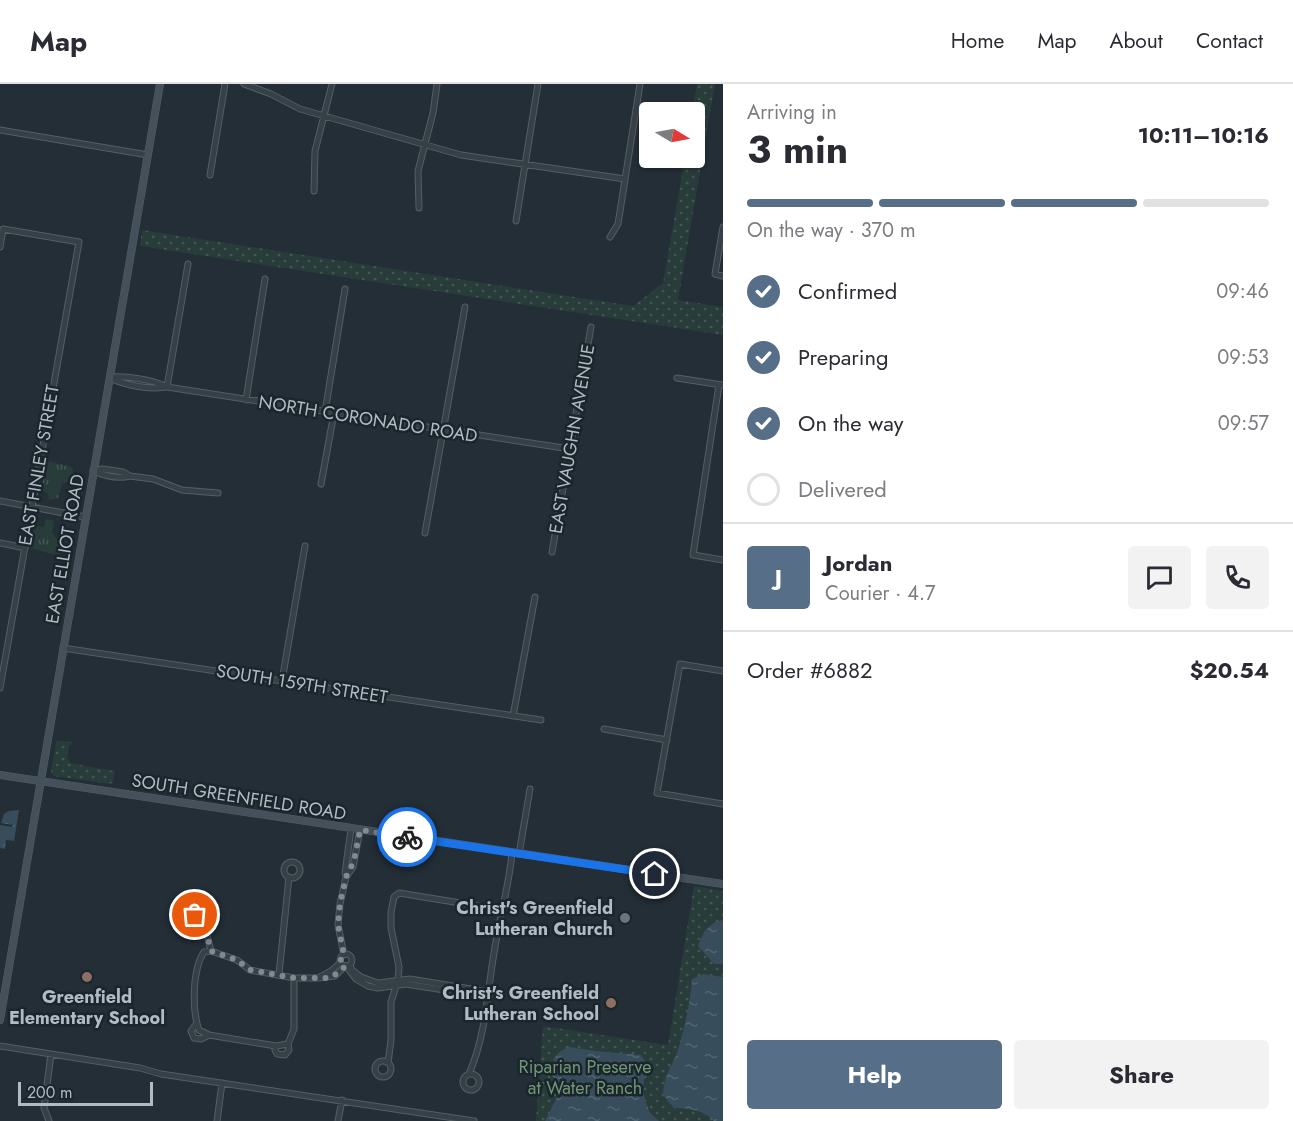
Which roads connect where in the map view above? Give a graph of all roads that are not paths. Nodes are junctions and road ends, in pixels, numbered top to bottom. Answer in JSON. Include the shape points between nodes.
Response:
{"nodes":[{"id":1,"x":160,"y":84,"type":"edge"},
{"id":2,"x":225,"y":84,"type":"edge"},
{"id":3,"x":244,"y":84,"type":"edge"},
{"id":4,"x":332,"y":84,"type":"edge"},
{"id":5,"x":437,"y":84,"type":"edge"},
{"id":6,"x":538,"y":84,"type":"edge"},
{"id":7,"x":640,"y":84,"type":"edge"},
{"id":8,"x":324,"y":116,"type":"junction"},
{"id":9,"x":0,"y":130,"type":"edge"},
{"id":10,"x":424,"y":145,"type":"junction"},
{"id":11,"x":148,"y":155,"type":"junction"},
{"id":12,"x":525,"y":164,"type":"junction"},
{"id":13,"x":210,"y":175,"type":"dead end"},
{"id":14,"x":625,"y":179,"type":"junction"},
{"id":15,"x":314,"y":191,"type":"dead end"},
{"id":16,"x":418,"y":208,"type":"dead end"},
{"id":17,"x":516,"y":221,"type":"dead end"},
{"id":18,"x":723,"y":227,"type":"edge"},
{"id":19,"x":610,"y":237,"type":"dead end"},
{"id":20,"x":0,"y":247,"type":"edge"},
{"id":21,"x":188,"y":264,"type":"dead end"},
{"id":22,"x":723,"y":276,"type":"edge"},
{"id":23,"x":265,"y":279,"type":"dead end"},
{"id":24,"x":345,"y":289,"type":"dead end"},
{"id":25,"x":465,"y":307,"type":"dead end"},
{"id":26,"x":591,"y":327,"type":"dead end"},
{"id":27,"x":110,"y":377,"type":"junction"},
{"id":28,"x":676,"y":378,"type":"dead end"},
{"id":29,"x":721,"y":385,"type":"edge"},
{"id":30,"x":167,"y":387,"type":"junction"},
{"id":31,"x":246,"y":400,"type":"junction"},
{"id":32,"x":325,"y":412,"type":"junction"},
{"id":33,"x":334,"y":413,"type":"junction"},
{"id":34,"x":443,"y":430,"type":"junction"},
{"id":35,"x":570,"y":449,"type":"junction"},
{"id":36,"x":93,"y":471,"type":"junction"},
{"id":37,"x":321,"y":483,"type":"dead end"},
{"id":38,"x":218,"y":493,"type":"dead end"},
{"id":39,"x":0,"y":501,"type":"edge"},
{"id":40,"x":32,"y":507,"type":"junction"},
{"id":41,"x":85,"y":517,"type":"junction"},
{"id":42,"x":425,"y":533,"type":"dead end"},
{"id":43,"x":0,"y":543,"type":"edge"},
{"id":44,"x":305,"y":546,"type":"dead end"},
{"id":45,"x":25,"y":548,"type":"junction"},
{"id":46,"x":552,"y":552,"type":"dead end"},
{"id":47,"x":723,"y":560,"type":"edge"},
{"id":48,"x":535,"y":597,"type":"dead end"},
{"id":49,"x":63,"y":648,"type":"junction"},
{"id":50,"x":723,"y":671,"type":"edge"},
{"id":51,"x":282,"y":681,"type":"junction"},
{"id":52,"x":0,"y":688,"type":"edge"},
{"id":53,"x":513,"y":716,"type":"junction"},
{"id":54,"x":541,"y":720,"type":"dead end"},
{"id":55,"x":603,"y":729,"type":"dead end"},
{"id":56,"x":667,"y":740,"type":"junction"},
{"id":57,"x":0,"y":775,"type":"edge"},
{"id":58,"x":40,"y":782,"type":"junction"},
{"id":59,"x":530,"y":789,"type":"dead end"},
{"id":60,"x":723,"y":804,"type":"edge"},
{"id":61,"x":351,"y":829,"type":"junction"},
{"id":62,"x":360,"y":830,"type":"junction"},
{"id":63,"x":347,"y":854,"type":"junction"},
{"id":64,"x":516,"y":854,"type":"junction"},
{"id":65,"x":356,"y":856,"type":"junction"},
{"id":66,"x":289,"y":877,"type":"dead end"},
{"id":67,"x":346,"y":877,"type":"junction"},
{"id":68,"x":723,"y":884,"type":"edge"},
{"id":69,"x":503,"y":910,"type":"junction"},
{"id":70,"x":204,"y":923,"type":"dead end"},
{"id":71,"x":207,"y":951,"type":"junction"},
{"id":72,"x":344,"y":955,"type":"junction"},
{"id":73,"x":345,"y":965,"type":"junction"},
{"id":74,"x":279,"y":974,"type":"junction"},
{"id":75,"x":294,"y":978,"type":"junction"},
{"id":76,"x":396,"y":983,"type":"junction"},
{"id":77,"x":489,"y":995,"type":"junction"},
{"id":78,"x":0,"y":1020,"type":"edge"},
{"id":79,"x":196,"y":1023,"type":"junction"},
{"id":80,"x":209,"y":1035,"type":"junction"},
{"id":81,"x":288,"y":1043,"type":"junction"},
{"id":82,"x":0,"y":1046,"type":"edge"},
{"id":83,"x":276,"y":1046,"type":"junction"},
{"id":84,"x":51,"y":1054,"type":"junction"},
{"id":85,"x":388,"y":1064,"type":"dead end"},
{"id":86,"x":469,"y":1074,"type":"dead end"},
{"id":87,"x":222,"y":1083,"type":"junction"},
{"id":88,"x":342,"y":1100,"type":"junction"},
{"id":89,"x":465,"y":1120,"type":"edge"},
{"id":90,"x":49,"y":1121,"type":"edge"},
{"id":91,"x":217,"y":1121,"type":"edge"},
{"id":92,"x":339,"y":1121,"type":"edge"},
{"id":93,"x":474,"y":1121,"type":"edge"}],
"edges":[{"from":1,"to":11,"type":"main road","name":"EAST ELLIOT ROAD"},
{"from":2,"to":13,"type":"street"},
{"from":3,"to":8,"type":"street"},
{"from":4,"to":8,"type":"street"},
{"from":5,"to":10,"type":"street"},
{"from":6,"to":12,"type":"street"},
{"from":7,"to":14,"type":"street"},
{"from":8,"to":10,"type":"street"},
{"from":8,"to":15,"type":"street","via":[[315,151]]},
{"from":9,"to":11,"type":"street"},
{"from":10,"to":12,"type":"street"},
{"from":10,"to":16,"type":"street","via":[[418,171]]},
{"from":11,"to":27,"type":"main road","name":"EAST ELLIOT ROAD"},
{"from":12,"to":14,"type":"street"},
{"from":12,"to":17,"type":"street"},
{"from":14,"to":19,"type":"street","via":[[618,224]]},
{"from":18,"to":22,"type":"street","via":[[715,274]]},
{"from":20,"to":40,"type":"street","name":"EAST FINLEY STREET","via":[[3,229],[79,242]]},
{"from":21,"to":30,"type":"street"},
{"from":23,"to":31,"type":"street"},
{"from":24,"to":32,"type":"street"},
{"from":25,"to":34,"type":"street"},
{"from":26,"to":35,"type":"street","name":"EAST VAUGHN AVENUE"},
{"from":27,"to":30,"type":"street","name":"NORTH CORONADO ROAD","via":[[119,382]]},
{"from":27,"to":36,"type":"main road","name":"EAST ELLIOT ROAD"},
{"from":28,"to":29,"type":"street"},
{"from":29,"to":47,"type":"street","via":[[693,555]]},
{"from":30,"to":31,"type":"street","name":"NORTH CORONADO ROAD"},
{"from":31,"to":32,"type":"street","name":"NORTH CORONADO ROAD"},
{"from":32,"to":33,"type":"street","name":"NORTH CORONADO ROAD"},
{"from":33,"to":34,"type":"street","name":"NORTH CORONADO ROAD"},
{"from":33,"to":37,"type":"street"},
{"from":34,"to":35,"type":"street","name":"NORTH CORONADO ROAD"},
{"from":34,"to":42,"type":"street"},
{"from":35,"to":46,"type":"street","name":"EAST VAUGHN AVENUE"},
{"from":36,"to":38,"type":"street","via":[[123,472],[182,490]]},
{"from":36,"to":41,"type":"main road","name":"EAST ELLIOT ROAD"},
{"from":39,"to":40,"type":"street"},
{"from":40,"to":41,"type":"street"},
{"from":40,"to":45,"type":"street","name":"EAST FINLEY STREET"},
{"from":41,"to":49,"type":"main road","name":"EAST ELLIOT ROAD"},
{"from":43,"to":45,"type":"street"},
{"from":44,"to":51,"type":"street"},
{"from":45,"to":52,"type":"street","name":"EAST FINLEY STREET"},
{"from":48,"to":53,"type":"street"},
{"from":49,"to":51,"type":"street","name":"SOUTH 159TH STREET"},
{"from":49,"to":58,"type":"main road","name":"EAST ELLIOT ROAD"},
{"from":50,"to":56,"type":"street","via":[[680,664]]},
{"from":51,"to":53,"type":"street","name":"SOUTH 159TH STREET"},
{"from":53,"to":54,"type":"street","name":"SOUTH 159TH STREET"},
{"from":55,"to":56,"type":"street"},
{"from":56,"to":60,"type":"street","via":[[657,793]]},
{"from":57,"to":58,"type":"main road","name":"SOUTH GREENFIELD ROAD"},
{"from":58,"to":61,"type":"main road","name":"SOUTH GREENFIELD ROAD"},
{"from":58,"to":78,"type":"main road","name":"EAST ELLIOT ROAD"},
{"from":59,"to":64,"type":"street"},
{"from":61,"to":62,"type":"main road","name":"SOUTH GREENFIELD ROAD"},
{"from":61,"to":63,"type":"street"},
{"from":62,"to":64,"type":"main road","name":"SOUTH GREENFIELD ROAD"},
{"from":62,"to":65,"type":"street"},
{"from":63,"to":65,"type":"street"},
{"from":63,"to":67,"type":"street"},
{"from":64,"to":68,"type":"main road","name":"SOUTH GREENFIELD ROAD"},
{"from":64,"to":69,"type":"street"},
{"from":65,"to":67,"type":"street"},
{"from":66,"to":74,"type":"street"},
{"from":67,"to":72,"type":"street","via":[[338,925]]},
{"from":69,"to":76,"type":"street","via":[[399,893],[394,897],[391,912],[399,967]]},
{"from":69,"to":77,"type":"street"},
{"from":70,"to":71,"type":"street"},
{"from":71,"to":74,"type":"street","via":[[237,960],[250,970]]},
{"from":71,"to":79,"type":"street","via":[[201,957],[194,991]]},
{"from":72,"to":73,"type":"street","via":[[341,957]]},
{"from":72,"to":73,"type":"street","via":[[351,957]]},
{"from":73,"to":75,"type":"street","via":[[318,978]]},
{"from":73,"to":76,"type":"street","via":[[369,980]]},
{"from":74,"to":75,"type":"street"},
{"from":75,"to":81,"type":"street","via":[[294,1029]]},
{"from":76,"to":77,"type":"street","via":[[410,979]]},
{"from":76,"to":85,"type":"street","via":[[391,1002]]},
{"from":77,"to":86,"type":"street","via":[[482,1042]]},
{"from":79,"to":80,"type":"street","via":[[199,1030]]},
{"from":79,"to":80,"type":"street","via":[[191,1031],[194,1038]]},
{"from":80,"to":83,"type":"street"},
{"from":81,"to":83,"type":"street"},
{"from":81,"to":83,"type":"street","via":[[285,1055],[277,1054]]},
{"from":82,"to":84,"type":"street"},
{"from":84,"to":87,"type":"street"},
{"from":84,"to":90,"type":"street","via":[[44,1108]]},
{"from":87,"to":88,"type":"street"},
{"from":87,"to":91,"type":"street"},
{"from":88,"to":89,"type":"street"},
{"from":88,"to":92,"type":"street"},
{"from":89,"to":93,"type":"street"}]}
